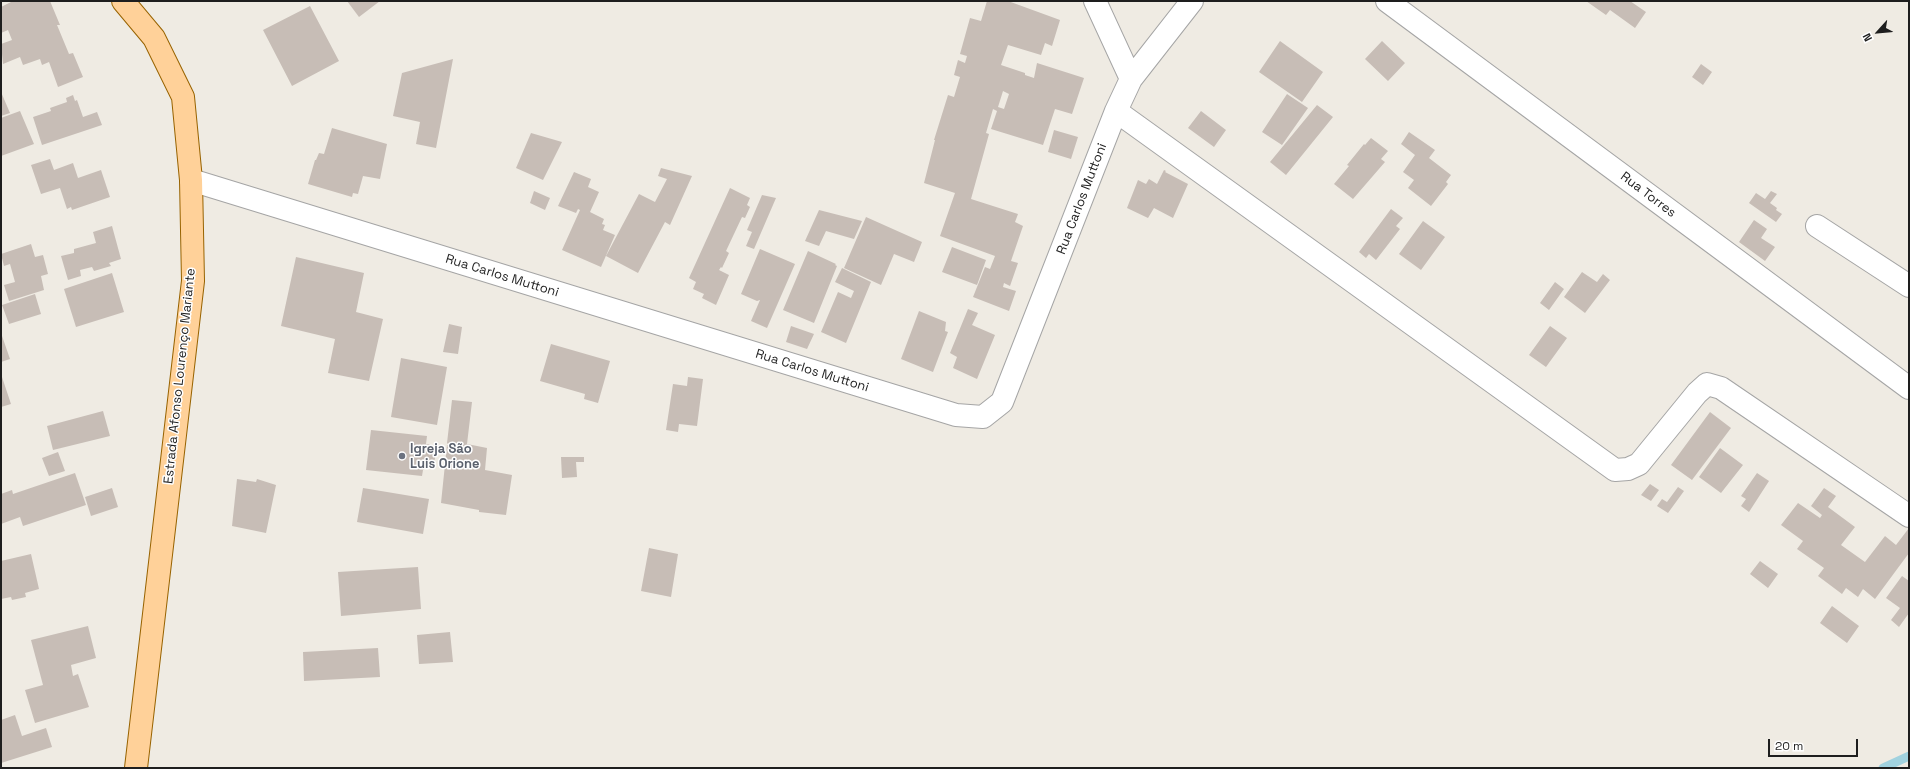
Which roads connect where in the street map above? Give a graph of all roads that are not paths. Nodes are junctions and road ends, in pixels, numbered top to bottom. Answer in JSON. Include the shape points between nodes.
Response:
{"nodes":[{"id":1,"x":123,"y":1,"type":"edge"},
{"id":2,"x":1095,"y":1,"type":"edge"},
{"id":3,"x":1192,"y":1,"type":"edge"},
{"id":4,"x":1387,"y":1,"type":"edge"},
{"id":5,"x":1131,"y":79,"type":"junction"},
{"id":6,"x":1116,"y":111,"type":"junction"},
{"id":7,"x":191,"y":180,"type":"junction"},
{"id":8,"x":1817,"y":226,"type":"dead end"},
{"id":9,"x":1909,"y":286,"type":"edge"},
{"id":10,"x":1909,"y":388,"type":"edge"},
{"id":11,"x":1909,"y":516,"type":"edge"},
{"id":12,"x":136,"y":768,"type":"edge"}],
"edges":[{"from":1,"to":7,"type":"main road","name":"Estrada Afonso Lourenço Mariante","via":[[154,38],[183,97]]},
{"from":2,"to":5,"type":"street"},
{"from":3,"to":5,"type":"street","name":"Rua Carlos Muttoni"},
{"from":4,"to":10,"type":"street","name":"Rua Torres"},
{"from":5,"to":6,"type":"street","name":"Rua Carlos Muttoni"},
{"from":6,"to":7,"type":"street","name":"Rua Carlos Muttoni","via":[[1002,402],[983,417],[956,415]]},
{"from":6,"to":11,"type":"street","via":[[1615,470],[1628,469],[1639,464],[1707,384],[1721,388]]},
{"from":7,"to":12,"type":"main road","name":"Estrada Afonso Lourenço Mariante","via":[[193,281]]},
{"from":8,"to":9,"type":"street"}]}
